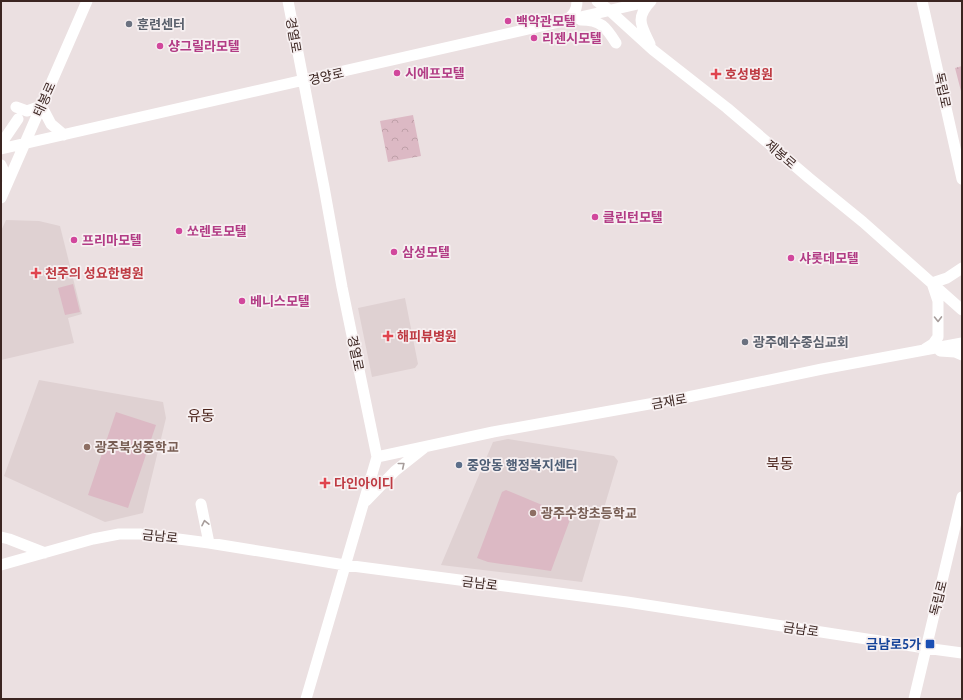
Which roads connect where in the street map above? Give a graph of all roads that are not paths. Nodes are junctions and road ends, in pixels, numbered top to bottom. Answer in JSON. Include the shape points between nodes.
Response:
{"nodes":[{"id":1,"x":87,"y":1,"type":"edge"},
{"id":2,"x":288,"y":1,"type":"edge"},
{"id":3,"x":577,"y":1,"type":"edge"},
{"id":4,"x":597,"y":1,"type":"edge"},
{"id":5,"x":651,"y":1,"type":"edge"},
{"id":6,"x":922,"y":1,"type":"edge"},
{"id":7,"x":609,"y":10,"type":"junction"},
{"id":8,"x":564,"y":21,"type":"junction"},
{"id":9,"x":616,"y":43,"type":"dead end"},
{"id":10,"x":653,"y":50,"type":"junction"},
{"id":11,"x":303,"y":81,"type":"junction"},
{"id":12,"x":41,"y":105,"type":"junction"},
{"id":13,"x":16,"y":107,"type":"dead end"},
{"id":14,"x":18,"y":119,"type":"dead end"},
{"id":15,"x":64,"y":135,"type":"junction"},
{"id":16,"x":1,"y":144,"type":"edge"},
{"id":17,"x":24,"y":144,"type":"junction"},
{"id":18,"x":1,"y":149,"type":"edge"},
{"id":19,"x":960,"y":161,"type":"edge"},
{"id":20,"x":1,"y":165,"type":"edge"},
{"id":21,"x":962,"y":179,"type":"edge"},
{"id":22,"x":8,"y":180,"type":"junction"},
{"id":23,"x":1,"y":198,"type":"edge"},
{"id":24,"x":962,"y":268,"type":"edge"},
{"id":25,"x":932,"y":283,"type":"junction"},
{"id":26,"x":962,"y":310,"type":"edge"},
{"id":27,"x":962,"y":343,"type":"edge"},
{"id":28,"x":924,"y":350,"type":"junction"},
{"id":29,"x":962,"y":355,"type":"edge"},
{"id":30,"x":427,"y":446,"type":"junction"},
{"id":31,"x":377,"y":457,"type":"junction"},
{"id":32,"x":962,"y":497,"type":"edge"},
{"id":33,"x":364,"y":503,"type":"junction"},
{"id":34,"x":201,"y":504,"type":"dead end"},
{"id":35,"x":1,"y":537,"type":"edge"},
{"id":36,"x":209,"y":543,"type":"junction"},
{"id":37,"x":45,"y":553,"type":"junction"},
{"id":38,"x":1,"y":565,"type":"edge"},
{"id":39,"x":345,"y":565,"type":"junction"},
{"id":40,"x":925,"y":648,"type":"junction"},
{"id":41,"x":962,"y":653,"type":"edge"},
{"id":42,"x":306,"y":699,"type":"edge"},
{"id":43,"x":914,"y":699,"type":"edge"}],
"edges":[{"from":1,"to":12,"type":"street","name":"태봉로"},
{"from":2,"to":11,"type":"street","name":"경열로"},
{"from":3,"to":8,"type":"street","via":[[575,12]]},
{"from":4,"to":7,"type":"street","name":"제봉로"},
{"from":5,"to":7,"type":"street","name":"경양로"},
{"from":5,"to":10,"type":"street","via":[[643,10],[640,21]]},
{"from":6,"to":19,"type":"street","name":"독립로"},
{"from":7,"to":8,"type":"street","name":"경양로"},
{"from":7,"to":10,"type":"street","name":"제봉로"},
{"from":8,"to":9,"type":"street","via":[[598,22],[606,28]]},
{"from":8,"to":11,"type":"street","name":"경양로"},
{"from":10,"to":25,"type":"street","name":"제봉로","via":[[727,108]]},
{"from":11,"to":15,"type":"street","name":"경양로"},
{"from":11,"to":31,"type":"street","name":"경열로"},
{"from":12,"to":13,"type":"street","via":[[26,111]]},
{"from":12,"to":15,"type":"street","via":[[51,124]]},
{"from":12,"to":17,"type":"street","name":"태봉로"},
{"from":14,"to":16,"type":"street"},
{"from":15,"to":17,"type":"street","name":"경양로"},
{"from":17,"to":18,"type":"street","name":"경양로"},
{"from":17,"to":22,"type":"street","name":"태봉로"},
{"from":19,"to":21,"type":"street","name":"독립로"},
{"from":20,"to":22,"type":"street"},
{"from":22,"to":23,"type":"street","name":"태봉로"},
{"from":24,"to":25,"type":"street","via":[[947,278]]},
{"from":25,"to":26,"type":"street","name":"제봉로"},
{"from":25,"to":28,"type":"street","one_way":true,"via":[[938,301],[938,337]]},
{"from":27,"to":28,"type":"street","name":"금재로"},
{"from":28,"to":29,"type":"street","via":[[948,351]]},
{"from":28,"to":30,"type":"street","name":"금재로"},
{"from":30,"to":31,"type":"street","name":"금재로"},
{"from":33,"to":30,"type":"street","one_way":true,"via":[[395,470]]},
{"from":31,"to":33,"type":"street","name":"경열로"},
{"from":32,"to":40,"type":"street","name":"독립로"},
{"from":33,"to":39,"type":"street","name":"경열로"},
{"from":36,"to":34,"type":"street","one_way":true},
{"from":35,"to":37,"type":"street"},
{"from":36,"to":37,"type":"street","name":"금남로","via":[[140,534],[119,534]]},
{"from":36,"to":39,"type":"street","name":"금남로"},
{"from":37,"to":38,"type":"street","name":"금남로"},
{"from":39,"to":40,"type":"street","name":"금남로","via":[[626,602]]},
{"from":39,"to":42,"type":"street","name":"경열로"},
{"from":40,"to":41,"type":"street","name":"금남로"},
{"from":40,"to":43,"type":"street","name":"독립로"}]}
